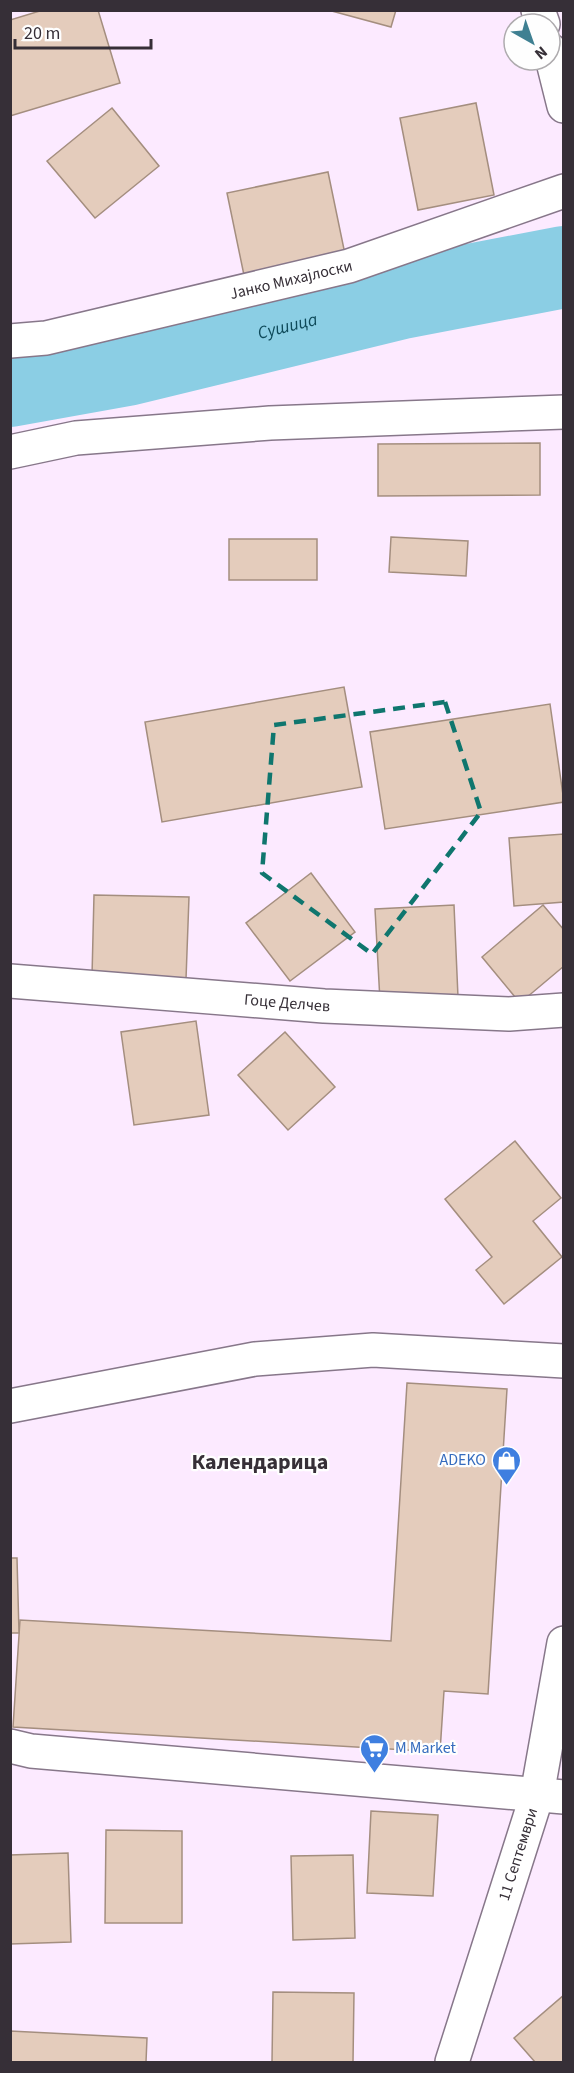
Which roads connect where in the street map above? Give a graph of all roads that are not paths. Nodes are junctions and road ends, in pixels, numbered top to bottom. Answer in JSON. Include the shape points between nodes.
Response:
{"nodes":[{"id":1,"x":556,"y":72,"type":"edge"},
{"id":2,"x":564,"y":106,"type":"edge"},
{"id":3,"x":564,"y":191,"type":"edge"},
{"id":4,"x":10,"y":341,"type":"edge"},
{"id":5,"x":564,"y":412,"type":"edge"},
{"id":6,"x":10,"y":452,"type":"edge"},
{"id":7,"x":10,"y":981,"type":"edge"},
{"id":8,"x":564,"y":1010,"type":"edge"},
{"id":9,"x":564,"y":1361,"type":"edge"},
{"id":10,"x":10,"y":1406,"type":"edge"},
{"id":11,"x":564,"y":1643,"type":"edge"},
{"id":12,"x":10,"y":1746,"type":"edge"},
{"id":13,"x":550,"y":1796,"type":"edge"},
{"id":14,"x":452,"y":2062,"type":"edge"}],
"edges":[{"from":1,"to":2,"type":"street"},
{"from":3,"to":4,"type":"street","name":"Јанко Михајлоски","via":[[349,266],[46,338]]},
{"from":5,"to":6,"type":"street","via":[[270,423],[76,438]]},
{"from":7,"to":8,"type":"street","name":"Гоце Делчев","via":[[324,1006],[509,1014]]},
{"from":9,"to":10,"type":"street","via":[[373,1350],[255,1359]]},
{"from":11,"to":13,"type":"street","name":"11 Септември"},
{"from":12,"to":13,"type":"street","via":[[31,1751]]},
{"from":13,"to":14,"type":"street","name":"11 Септември"}]}
